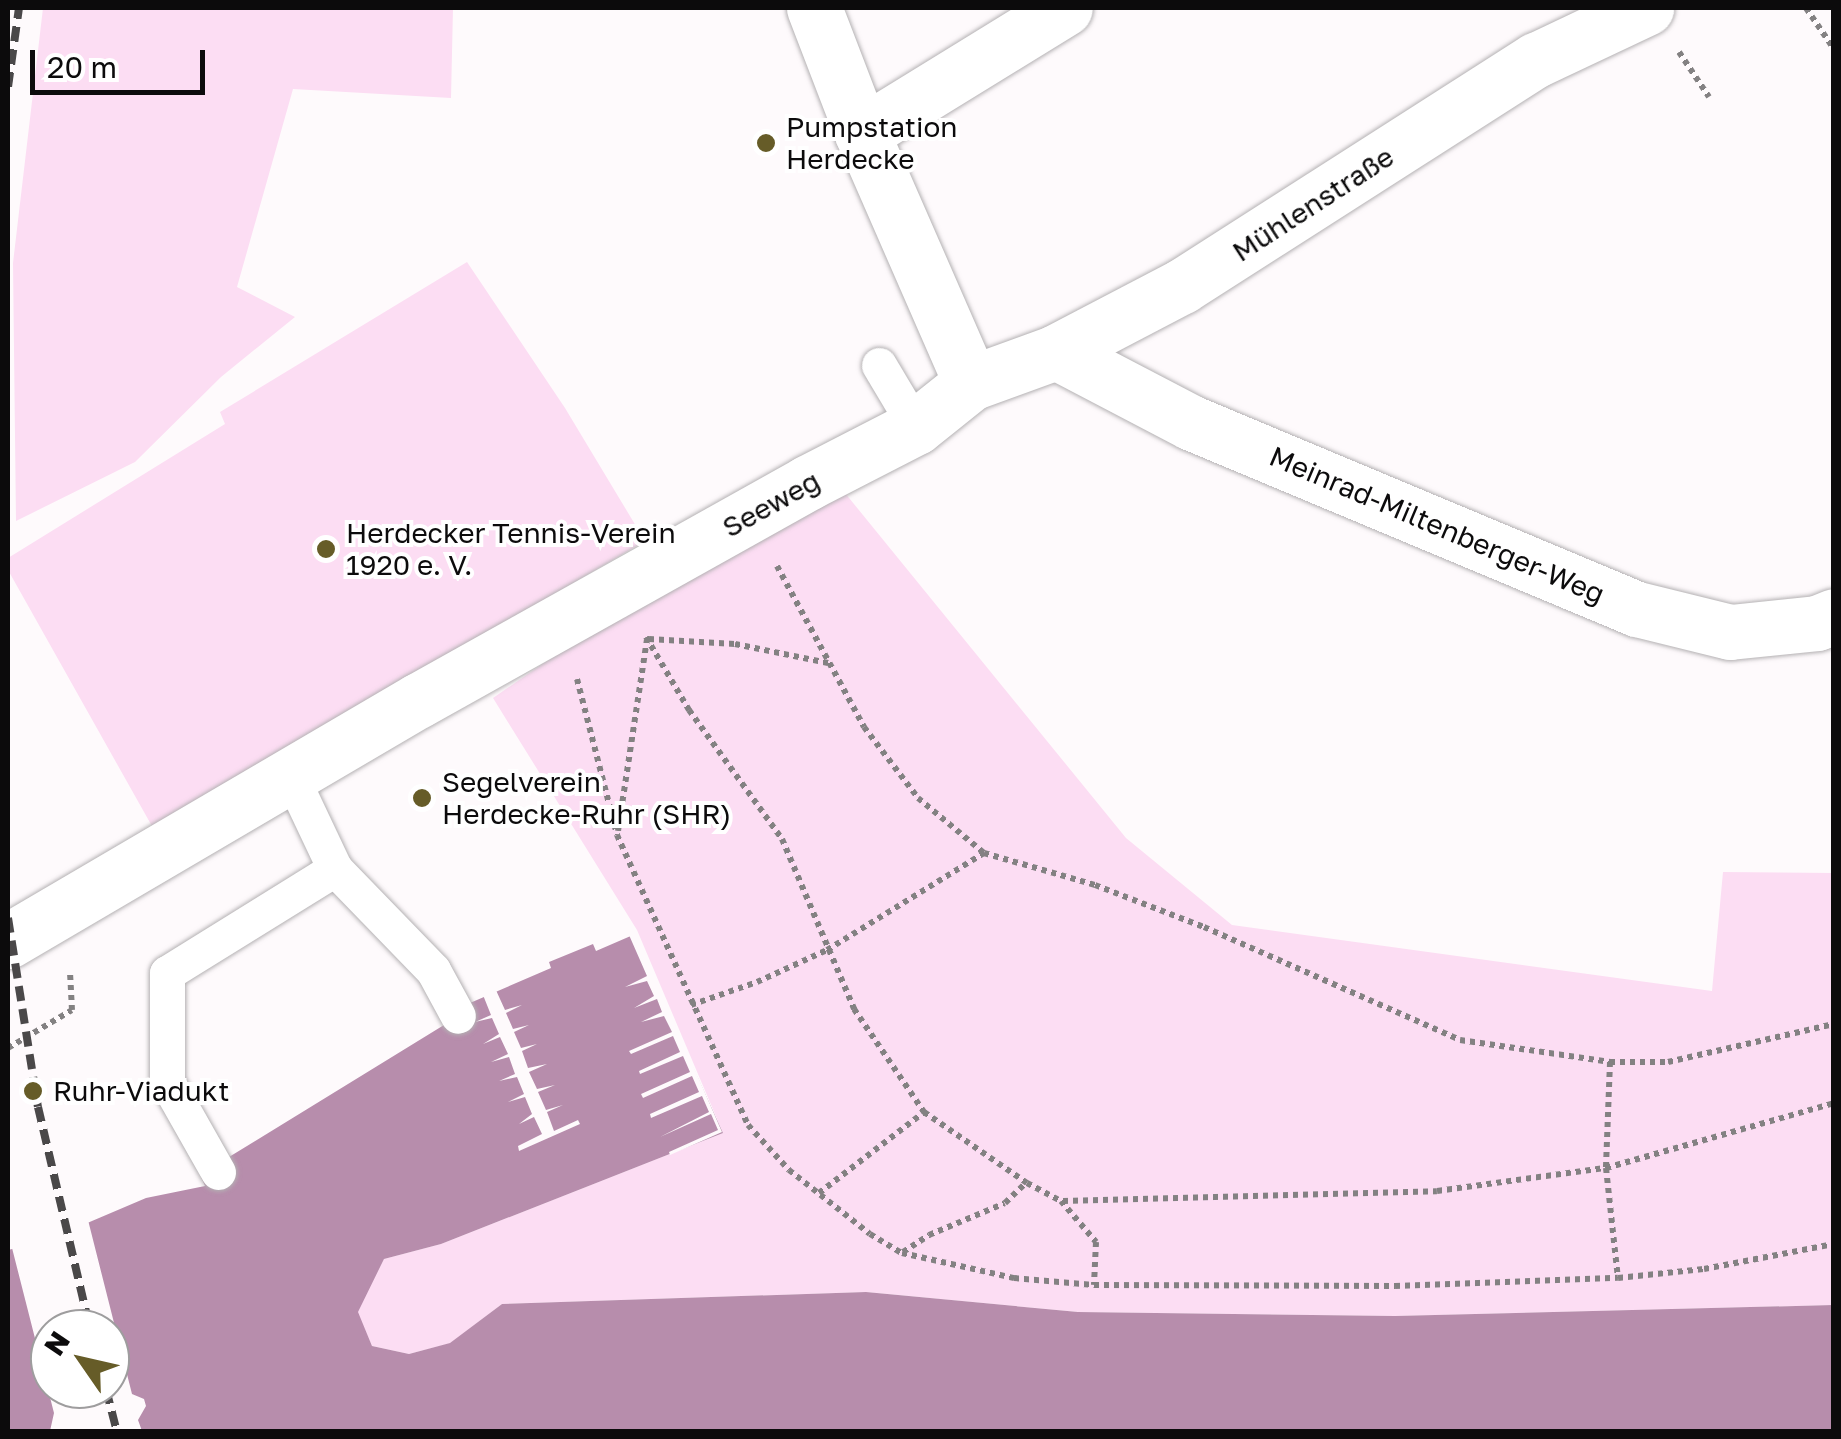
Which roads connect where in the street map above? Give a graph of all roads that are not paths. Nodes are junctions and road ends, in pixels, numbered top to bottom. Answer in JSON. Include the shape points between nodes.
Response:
{"nodes":[{"id":1,"x":814,"y":8,"type":"edge"},
{"id":2,"x":1066,"y":8,"type":"edge"},
{"id":3,"x":1646,"y":8,"type":"edge"},
{"id":4,"x":862,"y":133,"type":"junction"},
{"id":5,"x":1056,"y":352,"type":"junction"},
{"id":6,"x":879,"y":366,"type":"dead end"},
{"id":7,"x":970,"y":382,"type":"junction"},
{"id":8,"x":916,"y":427,"type":"junction"},
{"id":9,"x":1834,"y":616,"type":"edge"},
{"id":10,"x":291,"y":776,"type":"junction"},
{"id":11,"x":335,"y":869,"type":"junction"},
{"id":12,"x":8,"y":941,"type":"edge"},
{"id":13,"x":458,"y":1016,"type":"dead end"},
{"id":14,"x":218,"y":1172,"type":"dead end"}],
"edges":[{"from":1,"to":4,"type":"street"},
{"from":2,"to":4,"type":"street"},
{"from":3,"to":5,"type":"street","name":"Mühlenstraße","via":[[1536,60],[1225,260]]},
{"from":4,"to":7,"type":"street"},
{"from":5,"to":7,"type":"street","name":"Mühlenstraße"},
{"from":5,"to":9,"type":"street","name":"Meinrad-Miltenberger-Weg","via":[[1192,423],[1637,609],[1730,632]]},
{"from":6,"to":8,"type":"lane"},
{"from":7,"to":8,"type":"street","name":"Seeweg"},
{"from":8,"to":10,"type":"street","name":"Seeweg"},
{"from":10,"to":11,"type":"lane"},
{"from":10,"to":12,"type":"street","name":"Seeweg"},
{"from":11,"to":13,"type":"lane","via":[[433,970]]},
{"from":11,"to":14,"type":"lane","via":[[167,974],[166,1082]]}]}
